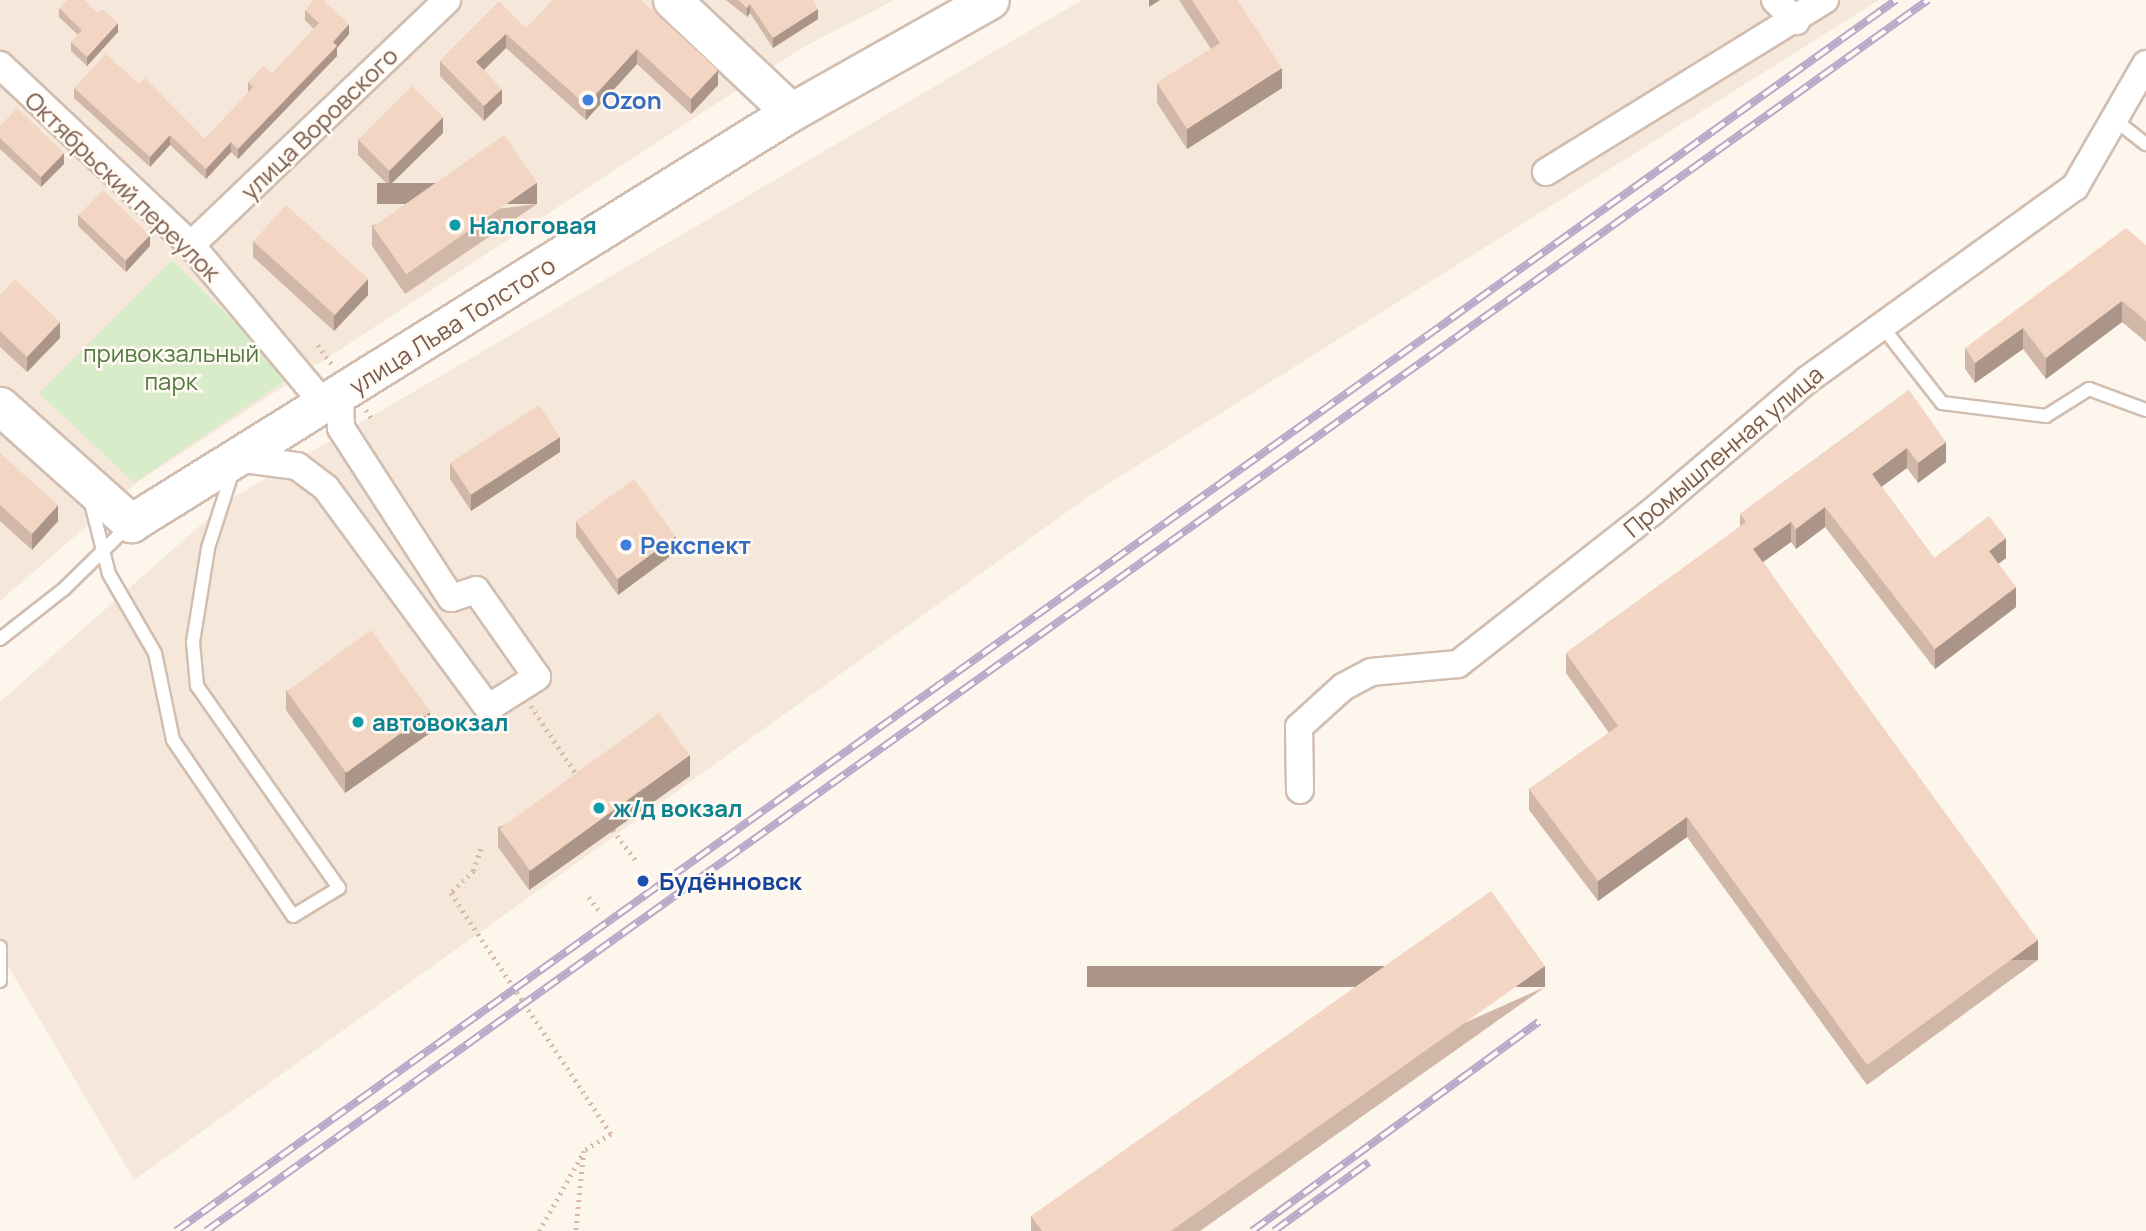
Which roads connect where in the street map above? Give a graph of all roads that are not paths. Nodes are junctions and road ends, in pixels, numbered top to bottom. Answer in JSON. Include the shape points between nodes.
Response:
{"nodes":[{"id":1,"x":447,"y":0,"type":"edge"},
{"id":2,"x":672,"y":0,"type":"edge"},
{"id":3,"x":960,"y":0,"type":"edge"},
{"id":4,"x":990,"y":0,"type":"edge"},
{"id":5,"x":1775,"y":0,"type":"edge"},
{"id":6,"x":1825,"y":0,"type":"edge"},
{"id":7,"x":1796,"y":21,"type":"junction"},
{"id":8,"x":2146,"y":64,"type":"edge"},
{"id":9,"x":0,"y":65,"type":"edge"},
{"id":10,"x":787,"y":108,"type":"junction"},
{"id":11,"x":2115,"y":120,"type":"junction"},
{"id":12,"x":2146,"y":144,"type":"edge"},
{"id":13,"x":1546,"y":172,"type":"dead end"},
{"id":14,"x":191,"y":245,"type":"junction"},
{"id":15,"x":1881,"y":324,"type":"junction"},
{"id":16,"x":332,"y":400,"type":"junction"},
{"id":17,"x":0,"y":406,"type":"edge"},
{"id":18,"x":2146,"y":410,"type":"edge"},
{"id":19,"x":236,"y":458,"type":"junction"},
{"id":20,"x":86,"y":482,"type":"junction"},
{"id":21,"x":131,"y":523,"type":"junction"},
{"id":22,"x":102,"y":551,"type":"junction"},
{"id":23,"x":0,"y":639,"type":"edge"},
{"id":24,"x":1300,"y":790,"type":"dead end"},
{"id":25,"x":0,"y":947,"type":"edge"},
{"id":26,"x":0,"y":981,"type":"edge"}],
"edges":[{"from":1,"to":14,"type":"street","name":"улица Воровского"},
{"from":2,"to":10,"type":"main road"},
{"from":3,"to":10,"type":"main road","name":"улица Льва Толстого"},
{"from":4,"to":10,"type":"main road","name":"улица Льва Толстого"},
{"from":5,"to":7,"type":"street"},
{"from":6,"to":7,"type":"street"},
{"from":7,"to":13,"type":"street"},
{"from":8,"to":11,"type":"street","name":"Промышленная улица"},
{"from":9,"to":14,"type":"street","name":"Октябрьский переулок"},
{"from":10,"to":16,"type":"main road","name":"улица Льва Толстого"},
{"from":11,"to":12,"type":"lane"},
{"from":11,"to":15,"type":"street","name":"Промышленная улица","via":[[2075,187]]},
{"from":14,"to":16,"type":"street","name":"Октябрьский переулок"},
{"from":15,"to":18,"type":"lane","via":[[1942,403],[2046,416],[2089,389]]},
{"from":15,"to":24,"type":"street","name":"Промышленная улица","via":[[1458,664],[1371,672],[1343,687],[1299,727]]},
{"from":16,"to":19,"type":"main road","name":"улица Льва Толстого"},
{"from":16,"to":19,"type":"street","via":[[341,428],[451,598],[476,590],[537,677],[488,708],[326,488],[297,466]]},
{"from":17,"to":20,"type":"main road"},
{"from":19,"to":21,"type":"main road","name":"улица Льва Толстого"},
{"from":19,"to":22,"type":"lane","via":[[208,548],[193,642],[197,686],[339,888],[293,916],[173,740],[155,653],[109,574]]},
{"from":20,"to":21,"type":"main road"},
{"from":20,"to":22,"type":"lane"},
{"from":21,"to":22,"type":"lane"},
{"from":22,"to":23,"type":"lane","via":[[64,589]]},
{"from":25,"to":26,"type":"lane"}]}
